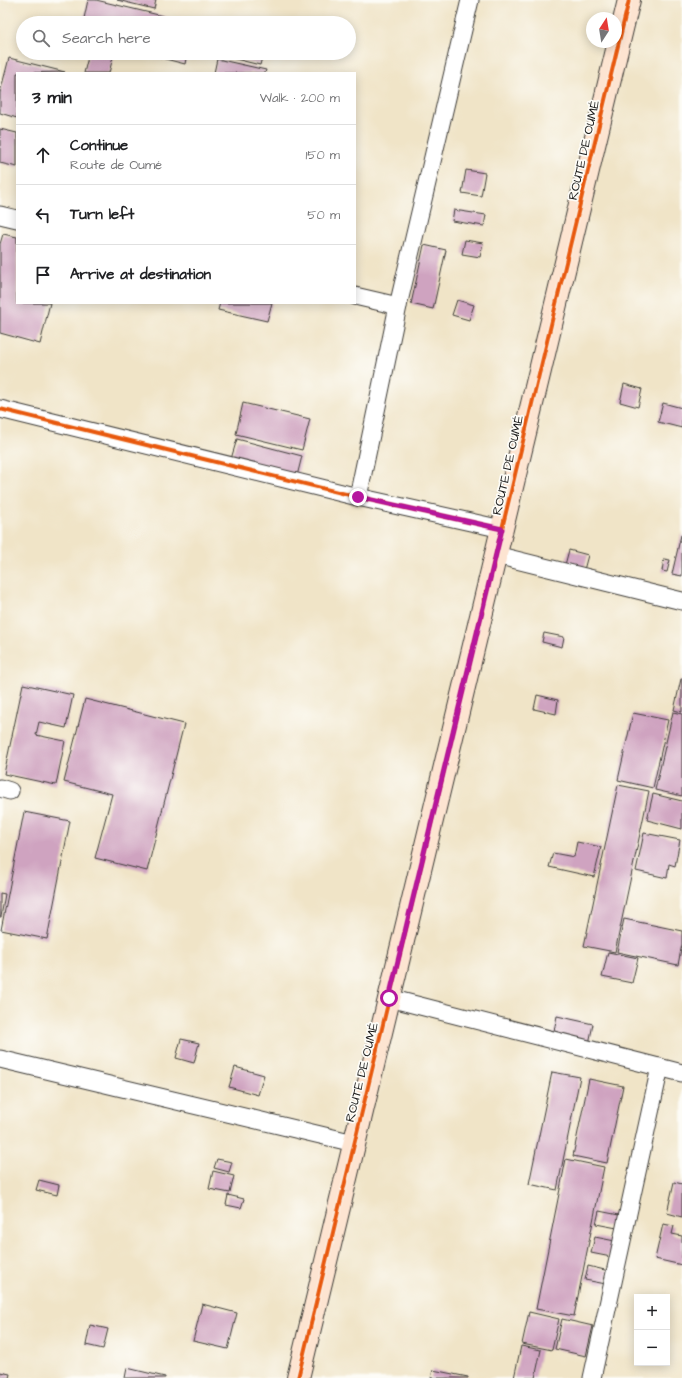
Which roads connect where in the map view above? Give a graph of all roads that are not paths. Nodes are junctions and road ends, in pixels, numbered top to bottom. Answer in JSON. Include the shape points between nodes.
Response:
{"nodes":[{"id":1,"x":470,"y":0,"type":"edge"},
{"id":2,"x":629,"y":0,"type":"edge"},
{"id":3,"x":0,"y":215,"type":"edge"},
{"id":4,"x":16,"y":218,"type":"edge"},
{"id":5,"x":356,"y":296,"type":"edge"},
{"id":6,"x":398,"y":306,"type":"junction"},
{"id":7,"x":0,"y":409,"type":"edge"},
{"id":8,"x":358,"y":497,"type":"junction"},
{"id":9,"x":502,"y":529,"type":"junction"},
{"id":10,"x":496,"y":555,"type":"junction"},
{"id":11,"x":682,"y":601,"type":"edge"},
{"id":12,"x":389,"y":998,"type":"junction"},
{"id":13,"x":0,"y":1059,"type":"edge"},
{"id":14,"x":660,"y":1067,"type":"junction"},
{"id":15,"x":682,"y":1073,"type":"edge"},
{"id":16,"x":354,"y":1143,"type":"junction"},
{"id":17,"x":298,"y":1378,"type":"edge"},
{"id":18,"x":592,"y":1378,"type":"edge"}],
"edges":[{"from":1,"to":6,"type":"street"},
{"from":2,"to":9,"type":"street","name":"ROUTE DE OUMÉ"},
{"from":3,"to":4,"type":"street"},
{"from":5,"to":6,"type":"street"},
{"from":6,"to":8,"type":"street"},
{"from":7,"to":8,"type":"street"},
{"from":8,"to":9,"type":"street"},
{"from":9,"to":10,"type":"street","name":"ROUTE DE OUMÉ"},
{"from":10,"to":11,"type":"street"},
{"from":10,"to":12,"type":"street","name":"ROUTE DE OUMÉ"},
{"from":12,"to":14,"type":"street"},
{"from":12,"to":16,"type":"street","name":"ROUTE DE OUMÉ"},
{"from":13,"to":16,"type":"street"},
{"from":14,"to":15,"type":"street"},
{"from":14,"to":18,"type":"street"},
{"from":16,"to":17,"type":"street","name":"ROUTE DE OUMÉ"}]}
